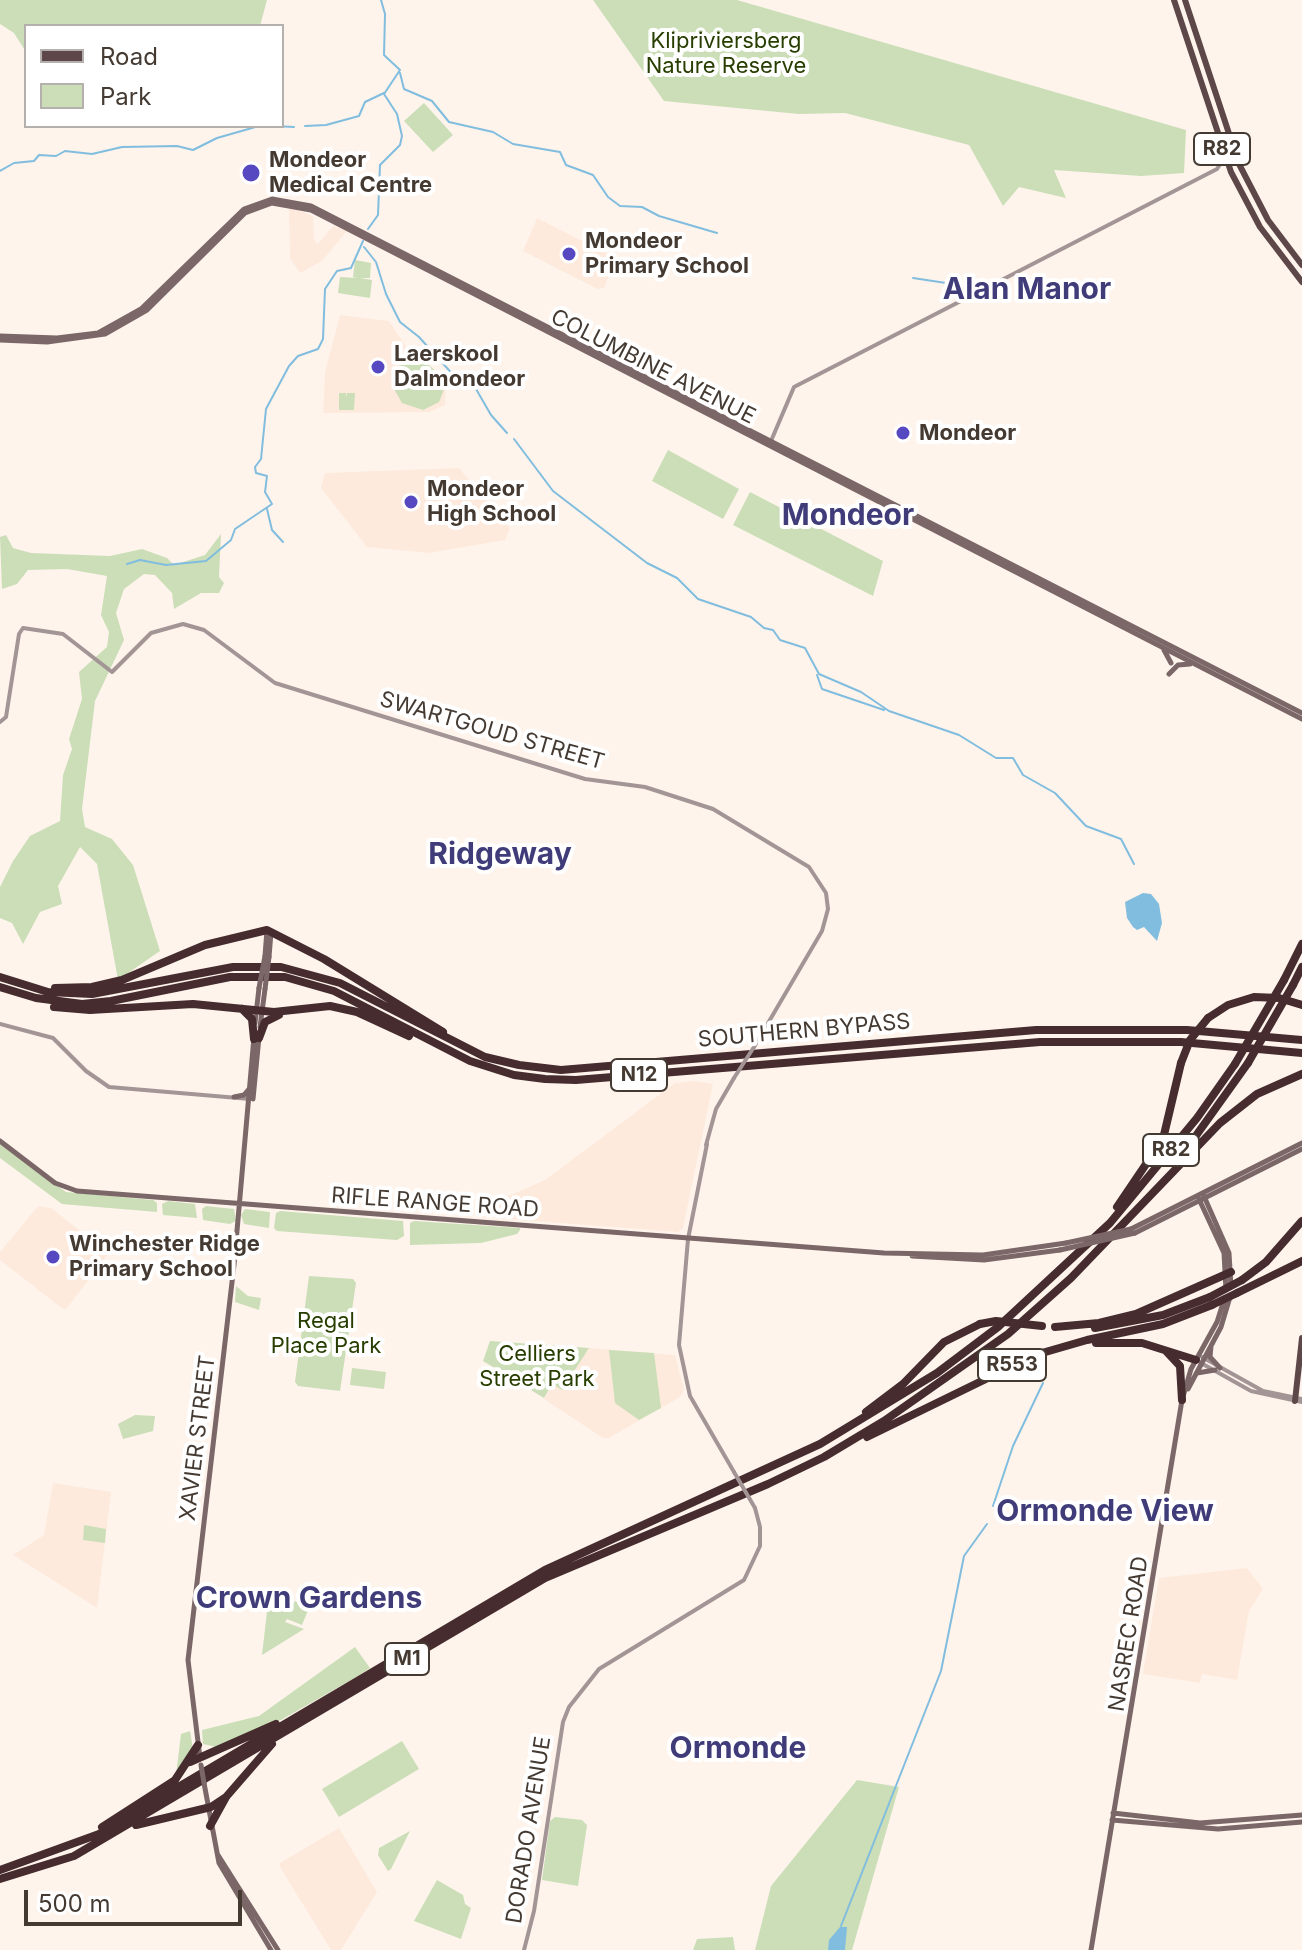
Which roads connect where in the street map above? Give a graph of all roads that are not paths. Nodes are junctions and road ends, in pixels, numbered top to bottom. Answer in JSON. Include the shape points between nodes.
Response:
{"nodes":[{"id":1,"x":1174,"y":0,"type":"edge"},
{"id":2,"x":1185,"y":0,"type":"edge"},
{"id":3,"x":1225,"y":157,"type":"junction"},
{"id":4,"x":1217,"y":169,"type":"junction"},
{"id":5,"x":1231,"y":172,"type":"junction"},
{"id":6,"x":1302,"y":265,"type":"edge"},
{"id":7,"x":1302,"y":282,"type":"edge"},
{"id":8,"x":3,"y":339,"type":"edge"},
{"id":9,"x":770,"y":443,"type":"junction"},
{"id":10,"x":1009,"y":565,"type":"junction"},
{"id":11,"x":1158,"y":645,"type":"junction"},
{"id":12,"x":1171,"y":663,"type":"dead end"},
{"id":13,"x":1195,"y":664,"type":"junction"},
{"id":14,"x":1169,"y":674,"type":"dead end"},
{"id":15,"x":1302,"y":716,"type":"edge"},
{"id":16,"x":1,"y":722,"type":"edge"},
{"id":17,"x":269,"y":931,"type":"junction"},
{"id":18,"x":1302,"y":944,"type":"edge"},
{"id":19,"x":1302,"y":967,"type":"edge"},
{"id":20,"x":0,"y":977,"type":"edge"},
{"id":21,"x":18,"y":984,"type":"junction"},
{"id":22,"x":0,"y":988,"type":"edge"},
{"id":23,"x":1302,"y":1005,"type":"edge"},
{"id":24,"x":240,"y":1008,"type":"junction"},
{"id":25,"x":303,"y":1008,"type":"junction"},
{"id":26,"x":260,"y":1011,"type":"junction"},
{"id":27,"x":0,"y":1024,"type":"edge"},
{"id":28,"x":256,"y":1039,"type":"junction"},
{"id":29,"x":1302,"y":1040,"type":"edge"},
{"id":30,"x":451,"y":1052,"type":"junction"},
{"id":31,"x":1302,"y":1053,"type":"edge"},
{"id":32,"x":534,"y":1068,"type":"junction"},
{"id":33,"x":1302,"y":1074,"type":"edge"},
{"id":34,"x":250,"y":1085,"type":"junction"},
{"id":35,"x":234,"y":1097,"type":"junction"},
{"id":36,"x":251,"y":1099,"type":"junction"},
{"id":37,"x":0,"y":1141,"type":"edge"},
{"id":38,"x":1302,"y":1146,"type":"edge"},
{"id":39,"x":1213,"y":1195,"type":"junction"},
{"id":40,"x":1200,"y":1199,"type":"junction"},
{"id":41,"x":1144,"y":1201,"type":"junction"},
{"id":42,"x":240,"y":1204,"type":"junction"},
{"id":43,"x":1208,"y":1210,"type":"junction"},
{"id":44,"x":1302,"y":1221,"type":"edge"},
{"id":45,"x":1101,"y":1231,"type":"junction"},
{"id":46,"x":1133,"y":1231,"type":"junction"},
{"id":47,"x":687,"y":1238,"type":"junction"},
{"id":48,"x":963,"y":1246,"type":"dead end"},
{"id":49,"x":884,"y":1253,"type":"junction"},
{"id":50,"x":967,"y":1255,"type":"junction"},
{"id":51,"x":1298,"y":1263,"type":"edge"},
{"id":52,"x":1229,"y":1272,"type":"junction"},
{"id":53,"x":1211,"y":1301,"type":"junction"},
{"id":54,"x":1055,"y":1327,"type":"junction"},
{"id":55,"x":1302,"y":1338,"type":"edge"},
{"id":56,"x":1212,"y":1342,"type":"junction"},
{"id":57,"x":1159,"y":1346,"type":"junction"},
{"id":58,"x":1057,"y":1348,"type":"junction"},
{"id":59,"x":1199,"y":1359,"type":"junction"},
{"id":60,"x":1218,"y":1369,"type":"junction"},
{"id":61,"x":1194,"y":1375,"type":"junction"},
{"id":62,"x":1296,"y":1384,"type":"junction"},
{"id":63,"x":1297,"y":1398,"type":"edge"},
{"id":64,"x":1182,"y":1400,"type":"junction"},
{"id":65,"x":820,"y":1444,"type":"junction"},
{"id":66,"x":824,"y":1457,"type":"junction"},
{"id":67,"x":310,"y":1709,"type":"junction"},
{"id":68,"x":565,"y":1714,"type":"joint"},
{"id":69,"x":280,"y":1734,"type":"junction"},
{"id":70,"x":198,"y":1742,"type":"junction"},
{"id":71,"x":221,"y":1748,"type":"junction"},
{"id":72,"x":200,"y":1761,"type":"junction"},
{"id":73,"x":187,"y":1765,"type":"junction"},
{"id":74,"x":226,"y":1797,"type":"junction"},
{"id":75,"x":207,"y":1808,"type":"junction"},
{"id":76,"x":192,"y":1812,"type":"junction"},
{"id":77,"x":1302,"y":1815,"type":"edge"},
{"id":78,"x":1114,"y":1817,"type":"junction"},
{"id":79,"x":1302,"y":1822,"type":"edge"},
{"id":80,"x":210,"y":1824,"type":"junction"},
{"id":81,"x":113,"y":1834,"type":"junction"},
{"id":82,"x":83,"y":1842,"type":"junction"},
{"id":83,"x":217,"y":1854,"type":"junction"},
{"id":84,"x":0,"y":1870,"type":"edge"},
{"id":85,"x":0,"y":1879,"type":"edge"},
{"id":86,"x":271,"y":1950,"type":"edge"},
{"id":87,"x":278,"y":1950,"type":"edge"},
{"id":88,"x":524,"y":1950,"type":"edge"},
{"id":89,"x":1091,"y":1950,"type":"edge"}],
"edges":[{"from":1,"to":3,"type":"main road","number":"R82"},
{"from":2,"to":6,"type":"main road","number":"R82","via":[[1239,164],[1268,220]]},
{"from":3,"to":4,"type":"street"},
{"from":3,"to":5,"type":"main road","number":"R82"},
{"from":4,"to":5,"type":"street"},
{"from":4,"to":9,"type":"street","via":[[791,389]]},
{"from":5,"to":7,"type":"main road","number":"R82","via":[[1260,227]]},
{"from":8,"to":9,"type":"main road","name":"COLUMBINE AVENUE","via":[[102,331],[141,309],[239,212],[272,199],[315,207]]},
{"from":9,"to":10,"type":"main road","name":"COLUMBINE AVENUE"},
{"from":10,"to":11,"type":"main road","name":"COLUMBINE AVENUE"},
{"from":10,"to":15,"type":"main road","name":"COLUMBINE AVENUE"},
{"from":11,"to":12,"type":"main road"},
{"from":11,"to":13,"type":"main road","name":"COLUMBINE AVENUE"},
{"from":13,"to":14,"type":"main road","via":[[1178,665]]},
{"from":13,"to":15,"type":"main road","name":"COLUMBINE AVENUE"},
{"from":16,"to":47,"type":"street","name":"SWARTGOUD STREET","bridge":true,"via":[[23,628],[63,634],[112,672],[151,633],[193,625],[275,683],[585,779],[645,787],[724,814],[809,867],[825,887],[827,915],[819,938],[716,1109]]},
{"from":17,"to":21,"type":"highway","via":[[213,942],[102,985]]},
{"from":17,"to":26,"type":"main road","name":"XAVIER STREET","bridge":true},
{"from":17,"to":32,"type":"highway","via":[[455,1039]]},
{"from":18,"to":45,"type":"highway","number":"R82","bridge":true,"via":[[1235,1064],[1149,1179]]},
{"from":19,"to":41,"type":"highway","number":"R82","bridge":true,"via":[[1248,1063]]},
{"from":20,"to":21,"type":"highway","name":"SOUTHERN BYPASS","number":"N12"},
{"from":21,"to":32,"type":"highway","name":"SOUTHERN BYPASS","number":"N12","via":[[92,994],[233,967],[281,967],[340,983],[469,1051]]},
{"from":22,"to":24,"type":"highway","via":[[38,1004],[76,1010],[186,1004]]},
{"from":22,"to":30,"type":"highway","name":"SOUTHERN BYPASS","number":"N12","via":[[82,1004],[230,977],[285,977],[334,991]]},
{"from":23,"to":45,"type":"highway","bridge":true,"via":[[1254,997],[1208,1018],[1190,1040],[1181,1063],[1163,1139]]},
{"from":24,"to":26,"type":"highway"},
{"from":24,"to":28,"type":"highway","via":[[251,1017]]},
{"from":25,"to":26,"type":"highway"},
{"from":25,"to":28,"type":"highway","via":[[269,1018]]},
{"from":25,"to":30,"type":"highway","via":[[351,1010]]},
{"from":26,"to":28,"type":"main road","name":"XAVIER STREET"},
{"from":27,"to":35,"type":"street","via":[[55,1039],[109,1087]]},
{"from":28,"to":34,"type":"main road","name":"XAVIER STREET"},
{"from":28,"to":36,"type":"main road","name":"XAVIER STREET"},
{"from":29,"to":32,"type":"highway","name":"SOUTHERN BYPASS","number":"N12","via":[[1187,1030],[1036,1030],[578,1070]]},
{"from":30,"to":31,"type":"highway","name":"SOUTHERN BYPASS","number":"N12","via":[[514,1075],[567,1080],[1050,1041],[1181,1042]]},
{"from":33,"to":41,"type":"highway","via":[[1239,1108]]},
{"from":34,"to":35,"type":"main road","via":[[246,1094]]},
{"from":34,"to":36,"type":"main road","name":"XAVIER STREET"},
{"from":35,"to":36,"type":"street"},
{"from":36,"to":42,"type":"main road","name":"XAVIER STREET"},
{"from":37,"to":42,"type":"main road","name":"RIFLE RANGE ROAD","via":[[70,1190]]},
{"from":38,"to":39,"type":"main road","name":"RIFLE RANGE ROAD"},
{"from":38,"to":40,"type":"main road","name":"RIFLE RANGE ROAD"},
{"from":39,"to":40,"type":"main road","name":"RIFLE RANGE ROAD"},
{"from":39,"to":43,"type":"main road"},
{"from":40,"to":43,"type":"main road","name":"NASREC ROAD"},
{"from":40,"to":46,"type":"main road","name":"RIFLE RANGE ROAD"},
{"from":41,"to":66,"type":"highway","number":"M1","via":[[1071,1278],[1008,1334],[914,1402]]},
{"from":42,"to":47,"type":"main road","name":"RIFLE RANGE ROAD"},
{"from":42,"to":70,"type":"main road","name":"XAVIER STREET","via":[[188,1660]]},
{"from":43,"to":52,"type":"main road","name":"NASREC ROAD"},
{"from":44,"to":53,"type":"highway","number":"R553","bridge":true,"via":[[1266,1262]]},
{"from":45,"to":65,"type":"highway","number":"M1","via":[[966,1352]]},
{"from":46,"to":49,"type":"main road","name":"RIFLE RANGE ROAD","bridge":true,"via":[[1060,1250],[984,1260]]},
{"from":46,"to":50,"type":"main road","name":"RIFLE RANGE ROAD","bridge":true},
{"from":47,"to":49,"type":"main road","name":"RIFLE RANGE ROAD"},
{"from":47,"to":68,"type":"street","name":"SWARTGOUD STREET","bridge":true,"via":[[678,1342],[687,1388],[755,1508],[760,1549],[736,1588],[599,1669]]},
{"from":48,"to":50,"type":"main road"},
{"from":49,"to":50,"type":"main road","name":"RIFLE RANGE ROAD"},
{"from":51,"to":53,"type":"highway","number":"R553","bridge":true},
{"from":52,"to":54,"type":"highway","via":[[1136,1314]]},
{"from":52,"to":56,"type":"main road","name":"NASREC ROAD","via":[[1226,1312]]},
{"from":52,"to":59,"type":"main road","name":"NASREC ROAD","via":[[1221,1310]]},
{"from":53,"to":54,"type":"highway","number":"R553","via":[[1130,1324]]},
{"from":53,"to":58,"type":"highway","number":"R553","via":[[1163,1324]]},
{"from":54,"to":65,"type":"highway","number":"R553","bridge":true,"via":[[996,1321],[953,1335],[903,1384]]},
{"from":55,"to":62,"type":"main road"},
{"from":56,"to":59,"type":"main road","name":"NASREC ROAD"},
{"from":56,"to":60,"type":"main road","via":[[1210,1357]]},
{"from":57,"to":58,"type":"highway","via":[[1118,1341]]},
{"from":57,"to":59,"type":"highway"},
{"from":57,"to":64,"type":"highway","via":[[1180,1366]]},
{"from":58,"to":66,"type":"highway","number":"R553"},
{"from":59,"to":60,"type":"street"},
{"from":59,"to":61,"type":"main road","name":"NASREC ROAD"},
{"from":59,"to":64,"type":"main road","name":"NASREC ROAD"},
{"from":60,"to":61,"type":"main road"},
{"from":60,"to":63,"type":"street","via":[[1254,1387]]},
{"from":61,"to":78,"type":"main road","name":"NASREC ROAD","via":[[1182,1415]]},
{"from":62,"to":63,"type":"main road"},
{"from":62,"to":63,"type":"main road"},
{"from":64,"to":78,"type":"main road","name":"NASREC ROAD"},
{"from":65,"to":67,"type":"highway","number":"M1","via":[[545,1570]]},
{"from":66,"to":69,"type":"highway","number":"M1","via":[[545,1578]]},
{"from":67,"to":71,"type":"highway"},
{"from":67,"to":82,"type":"highway","number":"M1"},
{"from":68,"to":88,"type":"street","name":"DORADO AVENUE"},
{"from":69,"to":74,"type":"highway"},
{"from":69,"to":81,"type":"highway","number":"M1"},
{"from":70,"to":71,"type":"highway","via":[[207,1749]]},
{"from":70,"to":72,"type":"main road","name":"XAVIER STREET"},
{"from":70,"to":73,"type":"highway"},
{"from":71,"to":72,"type":"highway"},
{"from":72,"to":73,"type":"highway"},
{"from":72,"to":75,"type":"main road","name":"XAVIER STREET","bridge":true},
{"from":73,"to":82,"type":"highway","via":[[170,1784]]},
{"from":74,"to":75,"type":"highway"},
{"from":74,"to":80,"type":"highway"},
{"from":75,"to":76,"type":"highway"},
{"from":75,"to":80,"type":"main road","name":"XAVIER STREET"},
{"from":76,"to":80,"type":"highway"},
{"from":76,"to":81,"type":"highway"},
{"from":77,"to":78,"type":"main road","via":[[1200,1823]]},
{"from":78,"to":79,"type":"main road","via":[[1205,1829]]},
{"from":78,"to":89,"type":"main road","name":"NASREC ROAD"},
{"from":80,"to":83,"type":"main road","name":"XAVIER STREET"},
{"from":81,"to":85,"type":"highway","number":"M1","via":[[70,1858]]},
{"from":82,"to":84,"type":"highway","number":"M1"},
{"from":83,"to":86,"type":"main road"},
{"from":83,"to":87,"type":"main road"}]}
